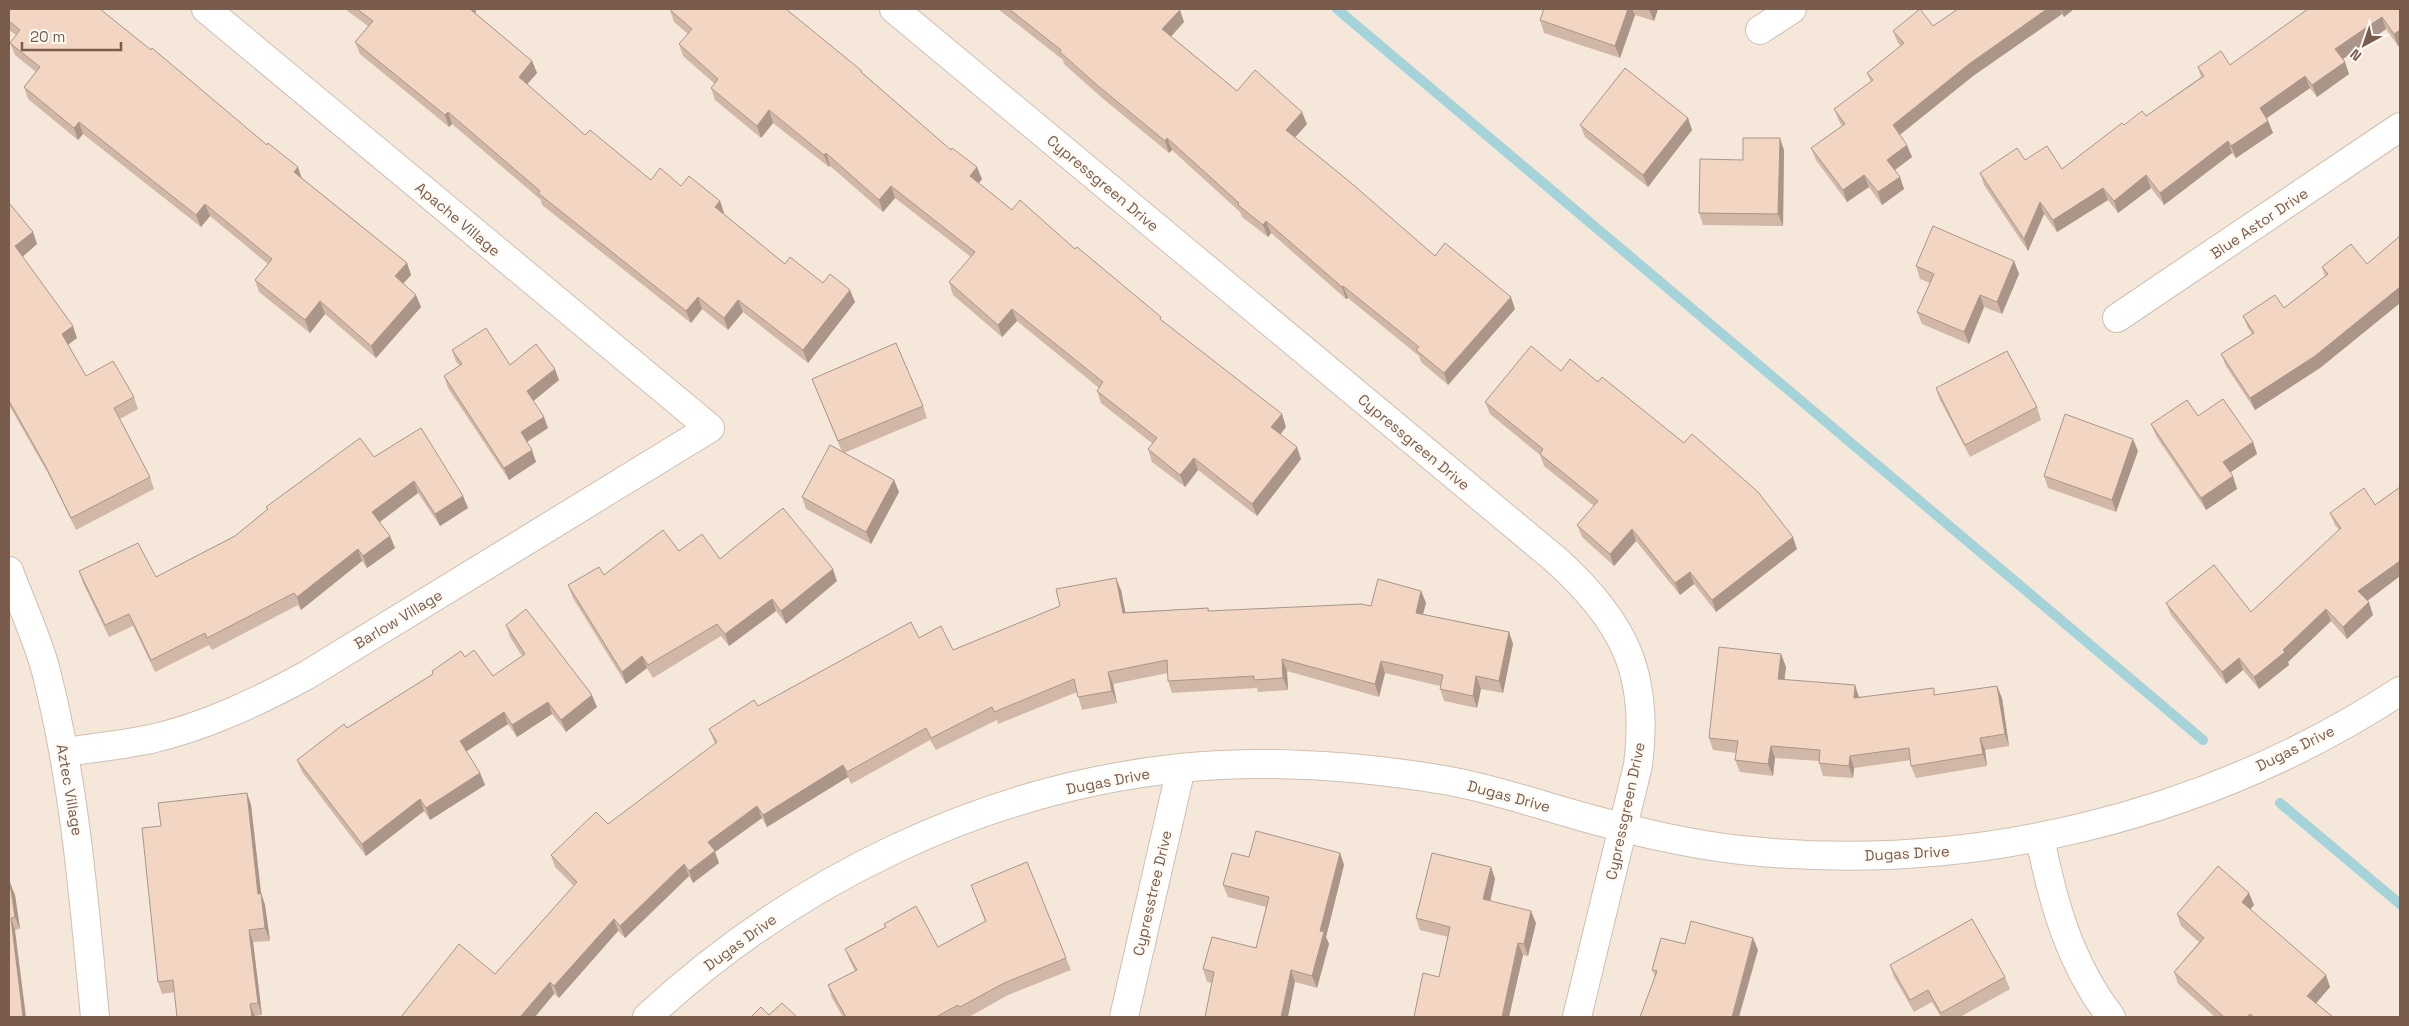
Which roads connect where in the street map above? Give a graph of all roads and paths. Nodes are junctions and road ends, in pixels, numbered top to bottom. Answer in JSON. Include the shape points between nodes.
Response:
{"nodes":[{"id":1,"x":206,"y":9,"type":"edge"},
{"id":2,"x":894,"y":9,"type":"edge"},
{"id":3,"x":1792,"y":9,"type":"edge"},
{"id":4,"x":1760,"y":30,"type":"dead end"},
{"id":5,"x":2400,"y":127,"type":"edge"},
{"id":6,"x":2117,"y":318,"type":"dead end"},
{"id":7,"x":710,"y":428,"type":"joint"},
{"id":8,"x":9,"y":571,"type":"edge"},
{"id":9,"x":2400,"y":691,"type":"edge"},
{"id":10,"x":64,"y":752,"type":"junction"},
{"id":11,"x":1181,"y":768,"type":"junction"},
{"id":12,"x":1623,"y":827,"type":"junction"},
{"id":13,"x":2040,"y":838,"type":"junction"},
{"id":14,"x":95,"y":1017,"type":"edge"},
{"id":15,"x":647,"y":1017,"type":"edge"},
{"id":16,"x":1124,"y":1017,"type":"edge"},
{"id":17,"x":1577,"y":1017,"type":"edge"},
{"id":18,"x":2112,"y":1017,"type":"edge"}],
"edges":[{"from":1,"to":7,"type":"street","name":"Apache Village"},
{"from":2,"to":12,"type":"street","name":"Cypressgreen Drive","via":[[1555,559],[1592,595],[1623,642],[1639,690],[1641,738],[1638,765]]},
{"from":3,"to":4,"type":"street"},
{"from":5,"to":6,"type":"street","name":"Blue Astor Drive"},
{"from":7,"to":10,"type":"street","name":"Barlow Village","via":[[258,702],[207,723],[154,738]]},
{"from":8,"to":10,"type":"street","name":"Aztec Village","via":[[45,669]]},
{"from":9,"to":13,"type":"street","name":"Dugas Drive","via":[[2322,736],[2226,781],[2173,802]]},
{"from":10,"to":14,"type":"street","name":"Aztec Village","via":[[78,842]]},
{"from":11,"to":12,"type":"street","name":"Dugas Drive","via":[[1281,765],[1368,770],[1487,789]]},
{"from":11,"to":15,"type":"street","name":"Dugas Drive","via":[[1049,793],[1001,807],[903,844],[805,896],[684,984]]},
{"from":11,"to":16,"type":"street","name":"Cypresstree Drive"},
{"from":12,"to":13,"type":"street","name":"Dugas Drive","via":[[1738,850],[1820,855],[1954,851]]},
{"from":12,"to":17,"type":"street","name":"Cypressgreen Drive"},
{"from":13,"to":18,"type":"street","via":[[2055,908],[2065,936],[2084,977]]}]}
